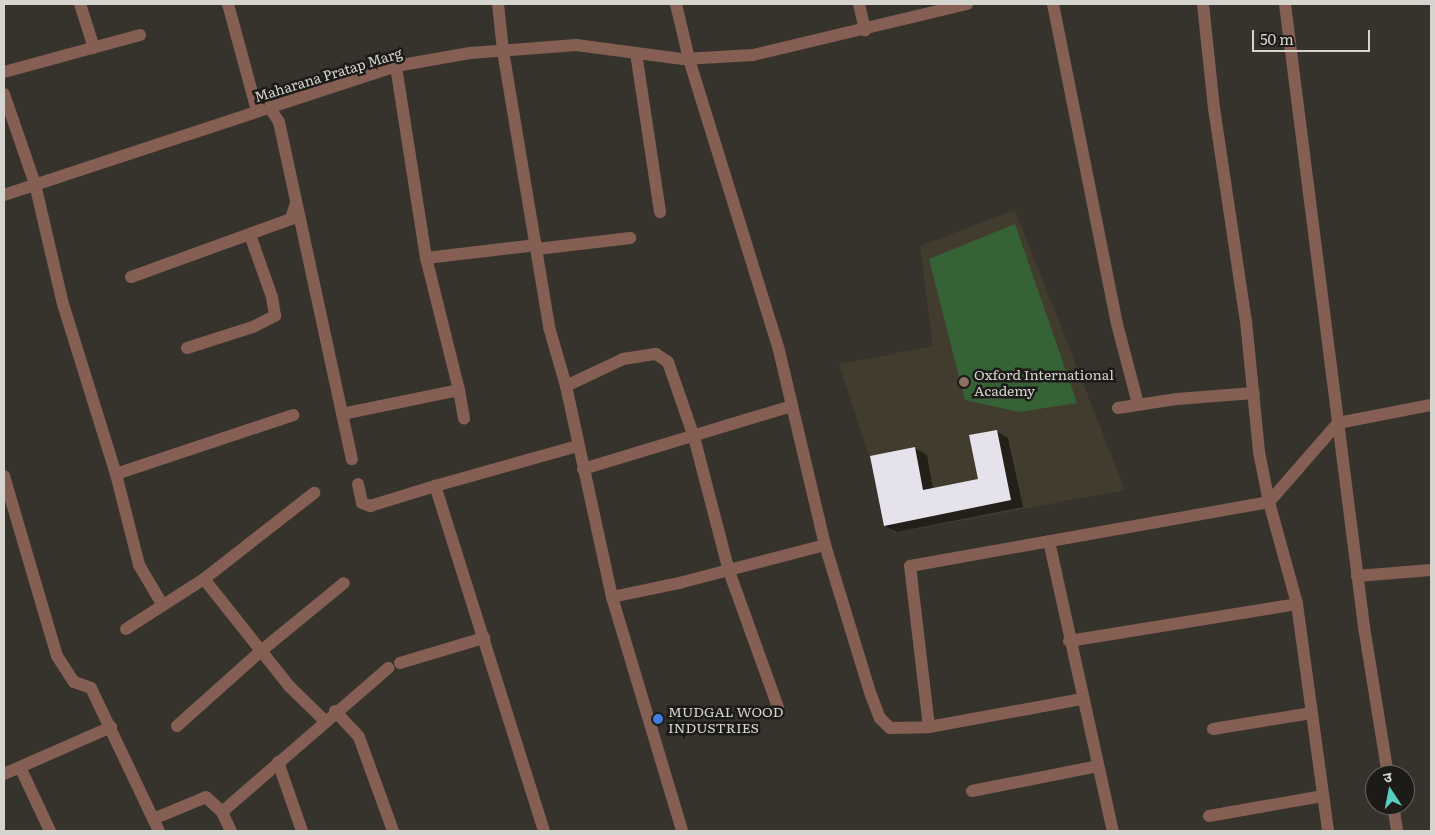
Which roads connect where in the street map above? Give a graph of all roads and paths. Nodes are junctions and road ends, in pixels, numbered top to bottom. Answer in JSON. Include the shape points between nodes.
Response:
{"nodes":[{"id":1,"x":80,"y":4,"type":"edge"},
{"id":2,"x":228,"y":4,"type":"edge"},
{"id":3,"x":498,"y":4,"type":"edge"},
{"id":4,"x":676,"y":4,"type":"edge"},
{"id":5,"x":859,"y":4,"type":"edge"},
{"id":6,"x":967,"y":4,"type":"edge"},
{"id":7,"x":1053,"y":4,"type":"edge"},
{"id":8,"x":1203,"y":4,"type":"edge"},
{"id":9,"x":1285,"y":4,"type":"edge"},
{"id":10,"x":865,"y":30,"type":"junction"},
{"id":11,"x":140,"y":34,"type":"dead end"},
{"id":12,"x":94,"y":48,"type":"junction"},
{"id":13,"x":503,"y":51,"type":"junction"},
{"id":14,"x":636,"y":53,"type":"junction"},
{"id":15,"x":689,"y":59,"type":"junction"},
{"id":16,"x":396,"y":66,"type":"junction"},
{"id":17,"x":4,"y":72,"type":"edge"},
{"id":18,"x":4,"y":94,"type":"edge"},
{"id":19,"x":270,"y":107,"type":"junction"},
{"id":20,"x":257,"y":111,"type":"junction"},
{"id":21,"x":35,"y":184,"type":"junction"},
{"id":22,"x":4,"y":195,"type":"edge"},
{"id":23,"x":296,"y":203,"type":"junction"},
{"id":24,"x":660,"y":212,"type":"dead end"},
{"id":25,"x":250,"y":235,"type":"junction"},
{"id":26,"x":630,"y":238,"type":"dead end"},
{"id":27,"x":536,"y":247,"type":"junction"},
{"id":28,"x":426,"y":258,"type":"junction"},
{"id":29,"x":130,"y":277,"type":"dead end"},
{"id":30,"x":187,"y":348,"type":"dead end"},
{"id":31,"x":566,"y":386,"type":"junction"},
{"id":32,"x":459,"y":390,"type":"junction"},
{"id":33,"x":1254,"y":393,"type":"junction"},
{"id":34,"x":1138,"y":404,"type":"junction"},
{"id":35,"x":1431,"y":405,"type":"edge"},
{"id":36,"x":792,"y":406,"type":"junction"},
{"id":37,"x":1118,"y":408,"type":"dead end"},
{"id":38,"x":342,"y":414,"type":"junction"},
{"id":39,"x":293,"y":415,"type":"dead end"},
{"id":40,"x":464,"y":418,"type":"dead end"},
{"id":41,"x":1338,"y":423,"type":"junction"},
{"id":42,"x":694,"y":437,"type":"junction"},
{"id":43,"x":577,"y":446,"type":"junction"},
{"id":44,"x":352,"y":459,"type":"dead end"},
{"id":45,"x":583,"y":469,"type":"junction"},
{"id":46,"x":116,"y":474,"type":"junction"},
{"id":47,"x":4,"y":476,"type":"edge"},
{"id":48,"x":358,"y":484,"type":"dead end"},
{"id":49,"x":435,"y":486,"type":"junction"},
{"id":50,"x":314,"y":493,"type":"dead end"},
{"id":51,"x":1269,"y":502,"type":"junction"},
{"id":52,"x":1049,"y":541,"type":"junction"},
{"id":53,"x":825,"y":545,"type":"junction"},
{"id":54,"x":728,"y":570,"type":"junction"},
{"id":55,"x":1431,"y":570,"type":"edge"},
{"id":56,"x":1357,"y":576,"type":"junction"},
{"id":57,"x":204,"y":579,"type":"junction"},
{"id":58,"x":344,"y":583,"type":"dead end"},
{"id":59,"x":612,"y":597,"type":"junction"},
{"id":60,"x":162,"y":604,"type":"junction"},
{"id":61,"x":1297,"y":604,"type":"junction"},
{"id":62,"x":126,"y":629,"type":"dead end"},
{"id":63,"x":484,"y":638,"type":"junction"},
{"id":64,"x":1069,"y":641,"type":"junction"},
{"id":65,"x":261,"y":651,"type":"junction"},
{"id":66,"x":1082,"y":700,"type":"junction"},
{"id":67,"x":778,"y":708,"type":"dead end"},
{"id":68,"x":335,"y":711,"type":"junction"},
{"id":69,"x":1312,"y":713,"type":"junction"},
{"id":70,"x":325,"y":721,"type":"junction"},
{"id":71,"x":177,"y":726,"type":"dead end"},
{"id":72,"x":111,"y":727,"type":"junction"},
{"id":73,"x":929,"y":727,"type":"junction"},
{"id":74,"x":1212,"y":729,"type":"dead end"},
{"id":75,"x":278,"y":762,"type":"junction"},
{"id":76,"x":1386,"y":765,"type":"edge"},
{"id":77,"x":1098,"y":766,"type":"junction"},
{"id":78,"x":20,"y":767,"type":"junction"},
{"id":79,"x":4,"y":774,"type":"edge"},
{"id":80,"x":972,"y":790,"type":"dead end"},
{"id":81,"x":1323,"y":796,"type":"junction"},
{"id":82,"x":222,"y":812,"type":"junction"},
{"id":83,"x":1395,"y":815,"type":"edge"},
{"id":84,"x":1209,"y":816,"type":"dead end"},
{"id":85,"x":153,"y":820,"type":"junction"},
{"id":86,"x":50,"y":831,"type":"edge"},
{"id":87,"x":159,"y":831,"type":"edge"},
{"id":88,"x":231,"y":831,"type":"edge"},
{"id":89,"x":302,"y":831,"type":"edge"},
{"id":90,"x":393,"y":831,"type":"edge"},
{"id":91,"x":544,"y":831,"type":"edge"},
{"id":92,"x":682,"y":831,"type":"edge"},
{"id":93,"x":1113,"y":831,"type":"edge"},
{"id":94,"x":1328,"y":831,"type":"edge"},
{"id":95,"x":1397,"y":831,"type":"edge"}],
"edges":[{"from":1,"to":12,"type":"street"},
{"from":2,"to":20,"type":"street"},
{"from":3,"to":13,"type":"street"},
{"from":4,"to":15,"type":"street"},
{"from":5,"to":10,"type":"street"},
{"from":6,"to":10,"type":"street","name":"Maharana Pratap Marg"},
{"from":7,"to":34,"type":"street","via":[[1118,324]]},
{"from":8,"to":33,"type":"street"},
{"from":9,"to":41,"type":"street"},
{"from":10,"to":15,"type":"street","name":"Maharana Pratap Marg","via":[[753,55]]},
{"from":11,"to":12,"type":"street"},
{"from":12,"to":17,"type":"street"},
{"from":13,"to":14,"type":"street","name":"Maharana Pratap Marg","via":[[576,45]]},
{"from":13,"to":16,"type":"street","name":"Maharana Pratap Marg"},
{"from":13,"to":27,"type":"street"},
{"from":14,"to":15,"type":"street","name":"Maharana Pratap Marg"},
{"from":14,"to":24,"type":"street"},
{"from":15,"to":36,"type":"street","via":[[779,350]]},
{"from":16,"to":19,"type":"street","name":"Maharana Pratap Marg"},
{"from":16,"to":28,"type":"street"},
{"from":18,"to":21,"type":"street"},
{"from":19,"to":20,"type":"street","name":"Maharana Pratap Marg"},
{"from":19,"to":23,"type":"street","via":[[279,122]]},
{"from":20,"to":21,"type":"street","name":"Maharana Pratap Marg"},
{"from":21,"to":22,"type":"street","name":"Maharana Pratap Marg"},
{"from":21,"to":46,"type":"street","via":[[63,304]]},
{"from":23,"to":25,"type":"street","via":[[291,219]]},
{"from":23,"to":38,"type":"street"},
{"from":25,"to":29,"type":"street"},
{"from":25,"to":30,"type":"street","via":[[272,297],[274,316],[253,327]]},
{"from":26,"to":27,"type":"street"},
{"from":27,"to":28,"type":"street"},
{"from":27,"to":31,"type":"street","via":[[548,327]]},
{"from":28,"to":32,"type":"street"},
{"from":31,"to":42,"type":"street","via":[[623,360],[656,354],[668,362]]},
{"from":31,"to":43,"type":"street"},
{"from":32,"to":38,"type":"street"},
{"from":32,"to":40,"type":"street"},
{"from":33,"to":34,"type":"street"},
{"from":33,"to":51,"type":"street","via":[[1259,452]]},
{"from":34,"to":37,"type":"street"},
{"from":35,"to":41,"type":"street"},
{"from":36,"to":42,"type":"street"},
{"from":36,"to":53,"type":"street"},
{"from":38,"to":44,"type":"street"},
{"from":39,"to":46,"type":"street"},
{"from":41,"to":51,"type":"street"},
{"from":41,"to":56,"type":"street"},
{"from":42,"to":45,"type":"street"},
{"from":42,"to":54,"type":"street"},
{"from":43,"to":45,"type":"street"},
{"from":43,"to":49,"type":"street"},
{"from":45,"to":59,"type":"street"},
{"from":46,"to":60,"type":"street","via":[[140,566]]},
{"from":47,"to":72,"type":"street","via":[[57,656],[74,682],[91,688]]},
{"from":48,"to":49,"type":"street","via":[[362,503],[370,506]]},
{"from":49,"to":63,"type":"street"},
{"from":50,"to":57,"type":"street"},
{"from":51,"to":52,"type":"street"},
{"from":51,"to":61,"type":"street"},
{"from":52,"to":64,"type":"street"},
{"from":52,"to":73,"type":"street","via":[[910,566]]},
{"from":53,"to":54,"type":"street"},
{"from":53,"to":73,"type":"street","via":[[880,718],[890,728]]},
{"from":54,"to":59,"type":"street"},
{"from":54,"to":67,"type":"street"},
{"from":55,"to":56,"type":"street"},
{"from":56,"to":76,"type":"street"},
{"from":57,"to":60,"type":"street"},
{"from":57,"to":65,"type":"street"},
{"from":58,"to":65,"type":"street"},
{"from":59,"to":92,"type":"street"},
{"from":60,"to":62,"type":"street"},
{"from":61,"to":64,"type":"street"},
{"from":61,"to":69,"type":"street"},
{"from":63,"to":68,"type":"street","via":[[394,666]]},
{"from":63,"to":91,"type":"street"},
{"from":64,"to":66,"type":"street"},
{"from":65,"to":70,"type":"street","via":[[289,686]]},
{"from":65,"to":71,"type":"street"},
{"from":66,"to":73,"type":"street"},
{"from":66,"to":77,"type":"street"},
{"from":68,"to":70,"type":"street"},
{"from":68,"to":90,"type":"street","via":[[359,737]]},
{"from":69,"to":74,"type":"street"},
{"from":69,"to":81,"type":"street"},
{"from":70,"to":75,"type":"street"},
{"from":72,"to":78,"type":"street"},
{"from":72,"to":85,"type":"street"},
{"from":75,"to":82,"type":"street"},
{"from":75,"to":89,"type":"street"},
{"from":77,"to":80,"type":"street"},
{"from":77,"to":93,"type":"street"},
{"from":78,"to":79,"type":"street"},
{"from":78,"to":86,"type":"street"},
{"from":81,"to":84,"type":"street"},
{"from":81,"to":94,"type":"street"},
{"from":82,"to":85,"type":"street","via":[[206,797]]},
{"from":82,"to":88,"type":"street"},
{"from":83,"to":95,"type":"street"},
{"from":85,"to":87,"type":"street"}]}
